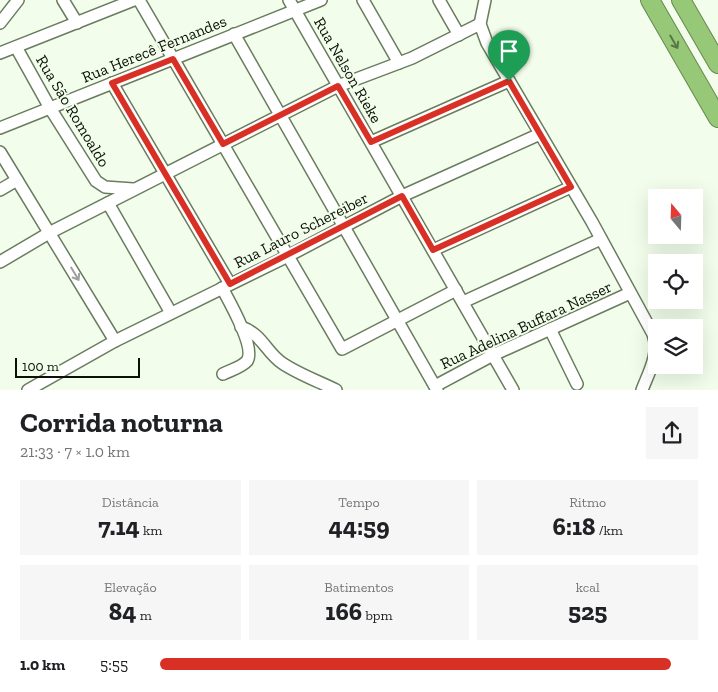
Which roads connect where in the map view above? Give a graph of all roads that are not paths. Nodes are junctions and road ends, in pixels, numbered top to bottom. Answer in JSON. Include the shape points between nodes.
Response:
{"nodes":[{"id":1,"x":18,"y":0,"type":"edge"},
{"id":2,"x":63,"y":0,"type":"edge"},
{"id":3,"x":134,"y":0,"type":"edge"},
{"id":4,"x":139,"y":0,"type":"edge"},
{"id":5,"x":321,"y":0,"type":"edge"},
{"id":6,"x":363,"y":0,"type":"edge"},
{"id":7,"x":439,"y":0,"type":"edge"},
{"id":8,"x":485,"y":0,"type":"edge"},
{"id":9,"x":650,"y":0,"type":"edge"},
{"id":10,"x":681,"y":0,"type":"edge"},
{"id":11,"x":292,"y":5,"type":"edge"},
{"id":12,"x":0,"y":23,"type":"edge"},
{"id":13,"x":77,"y":23,"type":"junction"},
{"id":14,"x":480,"y":24,"type":"junction"},
{"id":15,"x":234,"y":34,"type":"junction"},
{"id":16,"x":459,"y":35,"type":"junction"},
{"id":17,"x":16,"y":47,"type":"junction"},
{"id":18,"x":0,"y":53,"type":"edge"},
{"id":19,"x":173,"y":59,"type":"junction"},
{"id":20,"x":399,"y":63,"type":"junction"},
{"id":21,"x":718,"y":64,"type":"edge"},
{"id":22,"x":509,"y":81,"type":"junction"},
{"id":23,"x":112,"y":83,"type":"junction"},
{"id":24,"x":338,"y":86,"type":"junction"},
{"id":25,"x":50,"y":108,"type":"junction"},
{"id":26,"x":280,"y":115,"type":"junction"},
{"id":27,"x":718,"y":118,"type":"edge"},
{"id":28,"x":0,"y":128,"type":"edge"},
{"id":29,"x":540,"y":134,"type":"junction"},
{"id":30,"x":371,"y":142,"type":"junction"},
{"id":31,"x":223,"y":144,"type":"junction"},
{"id":32,"x":0,"y":152,"type":"edge"},
{"id":33,"x":165,"y":174,"type":"junction"},
{"id":34,"x":17,"y":180,"type":"junction"},
{"id":35,"x":571,"y":187,"type":"junction"},
{"id":36,"x":135,"y":189,"type":"junction"},
{"id":37,"x":0,"y":190,"type":"edge"},
{"id":38,"x":402,"y":196,"type":"junction"},
{"id":39,"x":108,"y":203,"type":"junction"},
{"id":40,"x":344,"y":226,"type":"junction"},
{"id":41,"x":49,"y":233,"type":"junction"},
{"id":42,"x":601,"y":239,"type":"junction"},
{"id":43,"x":433,"y":250,"type":"junction"},
{"id":44,"x":288,"y":256,"type":"junction"},
{"id":45,"x":0,"y":262,"type":"edge"},
{"id":46,"x":226,"y":286,"type":"junction"},
{"id":47,"x":456,"y":290,"type":"junction"},
{"id":48,"x":630,"y":293,"type":"junction"},
{"id":49,"x":463,"y":302,"type":"junction"},
{"id":50,"x":171,"y":313,"type":"junction"},
{"id":51,"x":398,"y":320,"type":"junction"},
{"id":52,"x":242,"y":327,"type":"junction"},
{"id":53,"x":550,"y":330,"type":"junction"},
{"id":54,"x":115,"y":341,"type":"junction"},
{"id":55,"x":493,"y":355,"type":"junction"},
{"id":56,"x":223,"y":374,"type":"dead end"},
{"id":57,"x":577,"y":384,"type":"dead end"},
{"id":58,"x":436,"y":388,"type":"edge"},
{"id":59,"x":28,"y":390,"type":"edge"},
{"id":60,"x":336,"y":390,"type":"edge"},
{"id":61,"x":514,"y":390,"type":"edge"},
{"id":62,"x":642,"y":390,"type":"edge"}],
"edges":[{"from":1,"to":12,"type":"street"},
{"from":2,"to":13,"type":"street"},
{"from":3,"to":13,"type":"street"},
{"from":4,"to":19,"type":"street"},
{"from":5,"to":11,"type":"street","name":"Rua Herecê Fernandes"},
{"from":6,"to":20,"type":"street"},
{"from":7,"to":16,"type":"street"},
{"from":8,"to":14,"type":"street"},
{"from":9,"to":27,"type":"highway","one_way":true},
{"from":10,"to":21,"type":"highway"},
{"from":11,"to":15,"type":"street","name":"Rua Herecê Fernandes"},
{"from":11,"to":24,"type":"street","name":"Rua Nelson Rieke"},
{"from":13,"to":17,"type":"street"},
{"from":14,"to":16,"type":"street"},
{"from":14,"to":22,"type":"street","via":[[487,44]]},
{"from":15,"to":19,"type":"street","name":"Rua Herecê Fernandes"},
{"from":15,"to":26,"type":"street"},
{"from":16,"to":20,"type":"street"},
{"from":17,"to":18,"type":"street"},
{"from":17,"to":25,"type":"street","name":"Rua São Romoaldo"},
{"from":19,"to":23,"type":"street","name":"Rua Herecê Fernandes"},
{"from":19,"to":31,"type":"street"},
{"from":20,"to":24,"type":"street"},
{"from":22,"to":29,"type":"street"},
{"from":22,"to":30,"type":"street"},
{"from":23,"to":25,"type":"street","name":"Rua Herecê Fernandes"},
{"from":23,"to":33,"type":"street"},
{"from":24,"to":26,"type":"street"},
{"from":24,"to":30,"type":"street","name":"Rua Nelson Rieke"},
{"from":25,"to":28,"type":"street","name":"Rua Herecê Fernandes"},
{"from":25,"to":36,"type":"street","name":"Rua São Romoaldo","via":[[96,181],[105,187]]},
{"from":26,"to":31,"type":"street"},
{"from":26,"to":40,"type":"street"},
{"from":29,"to":35,"type":"street"},
{"from":29,"to":38,"type":"street","name":"Rua Lauro Schereiber"},
{"from":30,"to":38,"type":"street","name":"Rua Nelson Rieke"},
{"from":31,"to":33,"type":"street"},
{"from":31,"to":44,"type":"street"},
{"from":32,"to":34,"type":"street"},
{"from":33,"to":36,"type":"street"},
{"from":33,"to":46,"type":"street"},
{"from":34,"to":37,"type":"street"},
{"from":34,"to":41,"type":"street"},
{"from":35,"to":42,"type":"street"},
{"from":35,"to":43,"type":"street"},
{"from":36,"to":39,"type":"street"},
{"from":38,"to":40,"type":"street","name":"Rua Lauro Schereiber"},
{"from":38,"to":43,"type":"street","name":"Rua Nelson Rieke"},
{"from":39,"to":41,"type":"street"},
{"from":39,"to":50,"type":"street"},
{"from":40,"to":44,"type":"street","name":"Rua Lauro Schereiber"},
{"from":40,"to":51,"type":"street"},
{"from":41,"to":45,"type":"street"},
{"from":41,"to":54,"type":"street","one_way":true},
{"from":42,"to":48,"type":"street"},
{"from":42,"to":49,"type":"street"},
{"from":43,"to":47,"type":"street","name":"Rua Nelson Rieke"},
{"from":44,"to":46,"type":"street","name":"Rua Lauro Schereiber"},
{"from":44,"to":51,"type":"street","via":[[342,349]]},
{"from":46,"to":50,"type":"street","name":"Rua Lauro Schereiber"},
{"from":46,"to":52,"type":"street"},
{"from":47,"to":49,"type":"street","name":"Rua Nelson Rieke"},
{"from":47,"to":51,"type":"street"},
{"from":48,"to":53,"type":"street","name":"Rua Adelina Buffara Nasser"},
{"from":48,"to":62,"type":"street","via":[[656,345]]},
{"from":49,"to":55,"type":"street","name":"Rua Nelson Rieke"},
{"from":50,"to":54,"type":"street","name":"Rua Lauro Schereiber"},
{"from":51,"to":58,"type":"street"},
{"from":52,"to":56,"type":"street","via":[[249,356],[242,365]]},
{"from":52,"to":60,"type":"street","via":[[256,334],[284,364]]},
{"from":53,"to":55,"type":"street","name":"Rua Adelina Buffara Nasser"},
{"from":53,"to":57,"type":"street"},
{"from":54,"to":59,"type":"street","name":"Rua Lauro Schereiber"},
{"from":55,"to":58,"type":"street","name":"Rua Adelina Buffara Nasser"},
{"from":55,"to":61,"type":"street","name":"Rua Nelson Rieke"}]}
